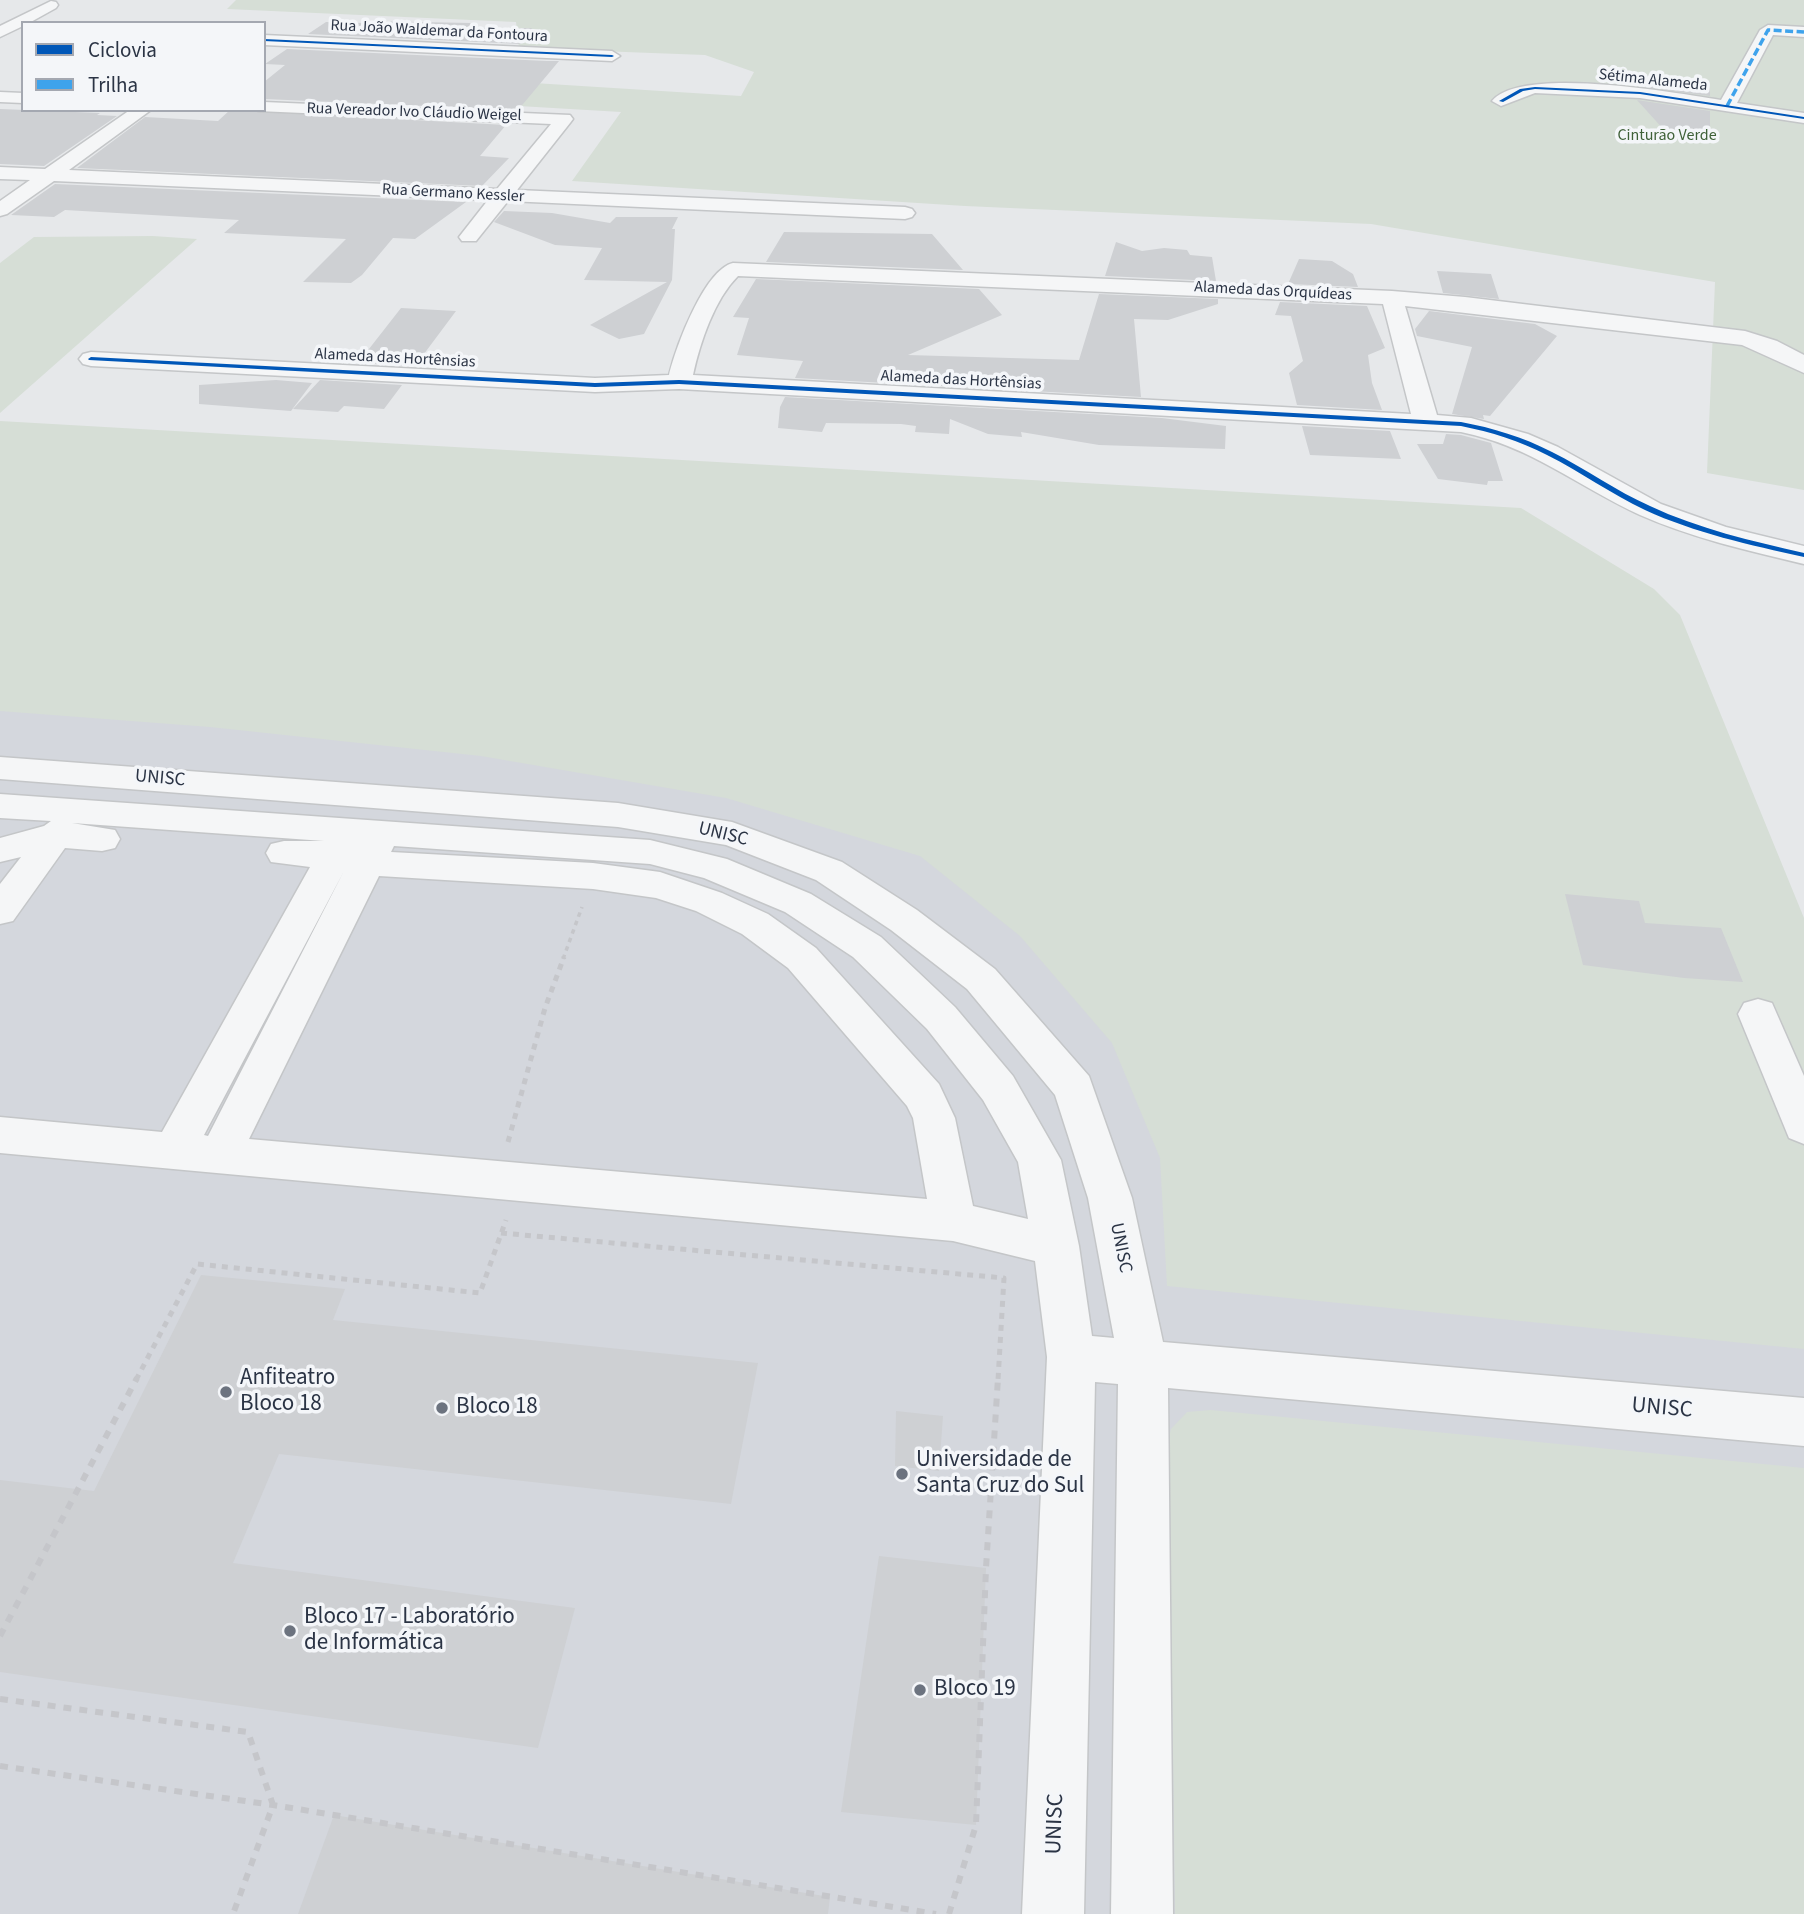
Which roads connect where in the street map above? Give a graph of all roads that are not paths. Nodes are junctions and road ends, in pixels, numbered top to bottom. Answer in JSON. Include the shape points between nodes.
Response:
{"nodes":[{"id":1,"x":51,"y":5,"type":"dead end"},
{"id":2,"x":21,"y":29,"type":"edge"},
{"id":3,"x":2,"y":30,"type":"edge"},
{"id":4,"x":1804,"y":32,"type":"edge"},
{"id":5,"x":266,"y":40,"type":"edge"},
{"id":6,"x":612,"y":56,"type":"dead end"},
{"id":7,"x":0,"y":97,"type":"edge"},
{"id":8,"x":21,"y":98,"type":"edge"},
{"id":9,"x":1501,"y":101,"type":"dead end"},
{"id":10,"x":1727,"y":106,"type":"junction"},
{"id":11,"x":266,"y":107,"type":"edge"},
{"id":12,"x":139,"y":112,"type":"edge"},
{"id":13,"x":1804,"y":118,"type":"edge"},
{"id":14,"x":0,"y":173,"type":"edge"},
{"id":15,"x":50,"y":175,"type":"junction"},
{"id":16,"x":501,"y":196,"type":"junction"},
{"id":17,"x":0,"y":210,"type":"edge"},
{"id":18,"x":905,"y":213,"type":"dead end"},
{"id":19,"x":469,"y":237,"type":"dead end"},
{"id":20,"x":1392,"y":298,"type":"junction"},
{"id":21,"x":91,"y":359,"type":"dead end"},
{"id":22,"x":1804,"y":366,"type":"edge"},
{"id":23,"x":679,"y":382,"type":"junction"},
{"id":24,"x":1426,"y":422,"type":"junction"},
{"id":25,"x":1804,"y":555,"type":"edge"},
{"id":26,"x":0,"y":768,"type":"edge"},
{"id":27,"x":45,"y":807,"type":"edge"},
{"id":28,"x":367,"y":830,"type":"junction"},
{"id":29,"x":2,"y":852,"type":"edge"},
{"id":30,"x":5,"y":898,"type":"edge"},
{"id":31,"x":1758,"y":1014,"type":"dead end"},
{"id":32,"x":1804,"y":1126,"type":"edge"},
{"id":33,"x":0,"y":1135,"type":"edge"},
{"id":34,"x":174,"y":1151,"type":"junction"},
{"id":35,"x":219,"y":1156,"type":"junction"},
{"id":36,"x":953,"y":1221,"type":"junction"},
{"id":37,"x":1056,"y":1246,"type":"junction"},
{"id":38,"x":1071,"y":1357,"type":"junction"},
{"id":39,"x":1143,"y":1364,"type":"junction"},
{"id":40,"x":1804,"y":1422,"type":"edge"},
{"id":41,"x":1053,"y":1914,"type":"edge"},
{"id":42,"x":1142,"y":1914,"type":"edge"}],
"edges":[{"from":1,"to":3,"type":"street"},
{"from":2,"to":3,"type":"street"},
{"from":4,"to":10,"type":"street","via":[[1768,30]]},
{"from":5,"to":6,"type":"street","name":"Rua João Waldemar da Fontoura"},
{"from":7,"to":8,"type":"street"},
{"from":9,"to":10,"type":"street","name":"Sétima Alameda","via":[[1522,90],[1548,88],[1617,90]]},
{"from":10,"to":13,"type":"street","name":"Sétima Alameda"},
{"from":11,"to":16,"type":"street","name":"Rua Vereador Ivo Cláudio Weigel","via":[[564,119]]},
{"from":12,"to":15,"type":"street"},
{"from":14,"to":15,"type":"street","name":"Rua Germano Kessler"},
{"from":15,"to":16,"type":"street","name":"Rua Germano Kessler"},
{"from":15,"to":17,"type":"street"},
{"from":16,"to":18,"type":"street","name":"Rua Germano Kessler"},
{"from":16,"to":19,"type":"street"},
{"from":20,"to":22,"type":"street","name":"Alameda das Orquídeas","via":[[1745,338]]},
{"from":20,"to":23,"type":"street","name":"Alameda das Orquídeas","via":[[733,269],[705,313]]},
{"from":20,"to":24,"type":"street"},
{"from":21,"to":23,"type":"street","name":"Alameda das Hortênsias","via":[[595,385]]},
{"from":23,"to":24,"type":"street","name":"Alameda das Hortênsias"},
{"from":24,"to":25,"type":"street","name":"Alameda das Hortênsias","via":[[1492,430],[1537,447],[1631,500],[1675,519]]},
{"from":26,"to":27,"type":"street","name":"UNISC"},
{"from":27,"to":28,"type":"street","name":"UNISC"},
{"from":27,"to":28,"type":"street","name":"UNISC","via":[[100,774]]},
{"from":27,"to":29,"type":"street"},
{"from":27,"to":30,"type":"street"},
{"from":28,"to":34,"type":"street"},
{"from":28,"to":35,"type":"street"},
{"from":28,"to":36,"type":"street","via":[[593,876],[660,885],[755,924],[802,958],[924,1096],[934,1118]]},
{"from":28,"to":37,"type":"street","name":"UNISC","via":[[650,852],[714,868],[798,903],[867,947],[941,1018],[998,1088],[1039,1160]]},
{"from":28,"to":39,"type":"street","name":"UNISC","via":[[618,815],[732,834],[829,871],[904,920],[981,979],[1074,1088],[1110,1198]]},
{"from":31,"to":32,"type":"street"},
{"from":33,"to":34,"type":"street"},
{"from":34,"to":35,"type":"street"},
{"from":35,"to":36,"type":"street"},
{"from":36,"to":37,"type":"street"},
{"from":37,"to":38,"type":"street","name":"UNISC"},
{"from":38,"to":39,"type":"street","name":"UNISC"},
{"from":38,"to":41,"type":"street","name":"UNISC"},
{"from":39,"to":40,"type":"street","name":"UNISC"},
{"from":39,"to":42,"type":"street","name":"UNISC"}]}
